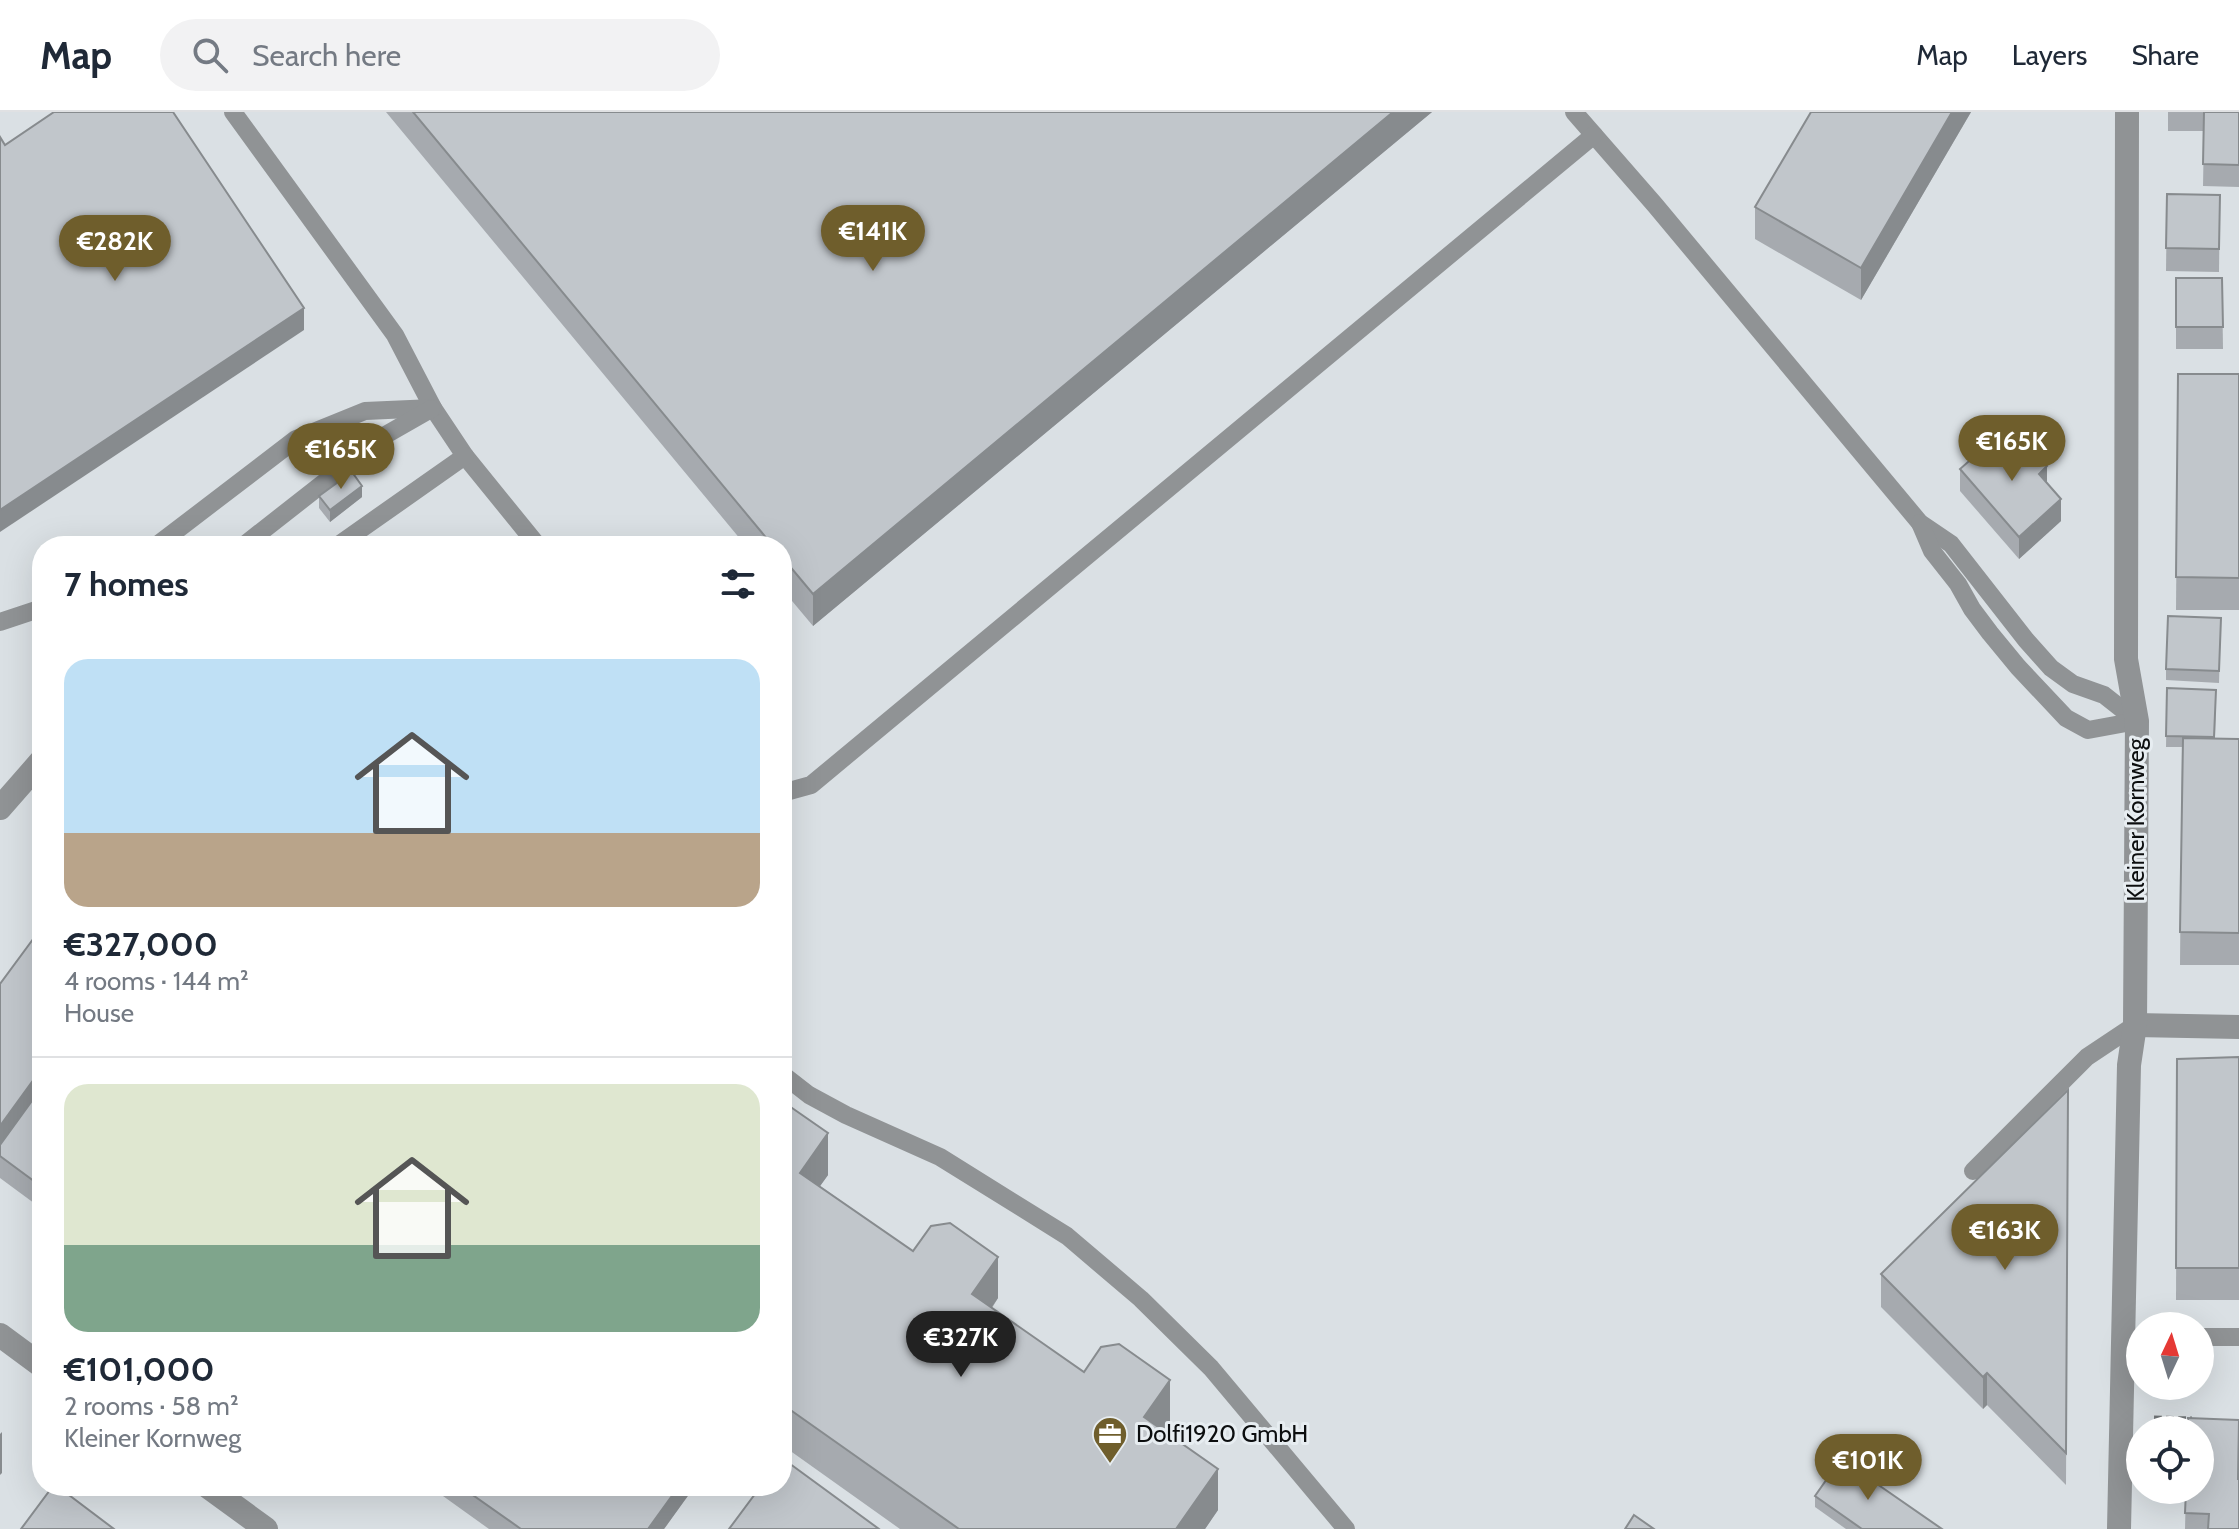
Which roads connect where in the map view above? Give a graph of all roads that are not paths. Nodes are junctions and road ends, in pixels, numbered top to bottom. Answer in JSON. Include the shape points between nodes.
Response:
{"nodes":[{"id":1,"x":233,"y":112,"type":"edge"},
{"id":2,"x":1574,"y":112,"type":"edge"},
{"id":3,"x":2127,"y":112,"type":"edge"},
{"id":4,"x":1594,"y":135,"type":"junction"},
{"id":5,"x":433,"y":408,"type":"junction"},
{"id":6,"x":465,"y":456,"type":"junction"},
{"id":7,"x":1920,"y":523,"type":"junction"},
{"id":8,"x":169,"y":536,"type":"edge"},
{"id":9,"x":255,"y":536,"type":"edge"},
{"id":10,"x":351,"y":536,"type":"edge"},
{"id":11,"x":530,"y":536,"type":"edge"},
{"id":12,"x":32,"y":611,"type":"edge"},
{"id":13,"x":0,"y":622,"type":"edge"},
{"id":14,"x":2137,"y":721,"type":"junction"},
{"id":15,"x":32,"y":771,"type":"edge"},
{"id":16,"x":792,"y":790,"type":"edge"},
{"id":17,"x":0,"y":808,"type":"edge"},
{"id":18,"x":2135,"y":1025,"type":"junction"},
{"id":19,"x":2239,"y":1027,"type":"edge"},
{"id":20,"x":792,"y":1082,"type":"edge"},
{"id":21,"x":1973,"y":1171,"type":"dead end"},
{"id":22,"x":2132,"y":1312,"type":"edge"},
{"id":23,"x":0,"y":1335,"type":"edge"},
{"id":24,"x":2214,"y":1337,"type":"edge"},
{"id":25,"x":2239,"y":1337,"type":"edge"},
{"id":26,"x":32,"y":1359,"type":"edge"},
{"id":27,"x":2126,"y":1381,"type":"edge"},
{"id":28,"x":221,"y":1496,"type":"edge"},
{"id":29,"x":266,"y":1529,"type":"edge"},
{"id":30,"x":1346,"y":1529,"type":"edge"},
{"id":31,"x":2119,"y":1529,"type":"edge"}],
"edges":[{"from":1,"to":5,"type":"lane","via":[[395,335]]},
{"from":2,"to":4,"type":"lane"},
{"from":3,"to":14,"type":"street","name":"Kleiner Kornweg","via":[[2126,659]]},
{"from":4,"to":7,"type":"lane"},
{"from":4,"to":16,"type":"lane","via":[[811,785]]},
{"from":5,"to":6,"type":"lane"},
{"from":5,"to":8,"type":"lane","via":[[365,411],[296,439]]},
{"from":5,"to":9,"type":"lane","via":[[382,437]]},
{"from":6,"to":10,"type":"lane"},
{"from":6,"to":11,"type":"lane"},
{"from":7,"to":14,"type":"lane","via":[[1951,544],[2051,668],[2073,684],[2104,695]]},
{"from":7,"to":14,"type":"lane","via":[[1932,551],[1972,609],[2066,718],[2088,730]]},
{"from":12,"to":13,"type":"lane"},
{"from":14,"to":18,"type":"street","name":"Kleiner Kornweg"},
{"from":15,"to":17,"type":"street"},
{"from":18,"to":19,"type":"street"},
{"from":18,"to":21,"type":"lane","via":[[2087,1057]]},
{"from":18,"to":22,"type":"street","name":"Kleiner Kornweg","via":[[2129,1065]]},
{"from":20,"to":30,"type":"lane","via":[[846,1115],[940,1157],[1067,1236],[1211,1368]]},
{"from":23,"to":26,"type":"street"},
{"from":24,"to":25,"type":"lane"},
{"from":27,"to":31,"type":"street","name":"Kleiner Kornweg"},
{"from":28,"to":29,"type":"street"}]}
